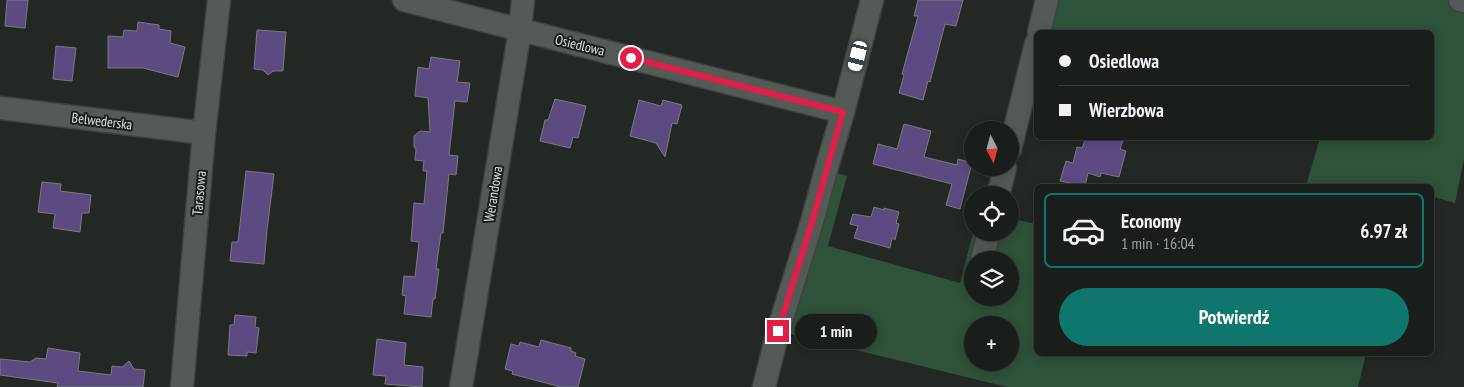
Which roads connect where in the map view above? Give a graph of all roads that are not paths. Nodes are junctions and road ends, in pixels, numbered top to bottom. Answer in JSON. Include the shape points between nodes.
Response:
{"nodes":[{"id":1,"x":219,"y":0,"type":"edge"},
{"id":2,"x":404,"y":0,"type":"edge"},
{"id":3,"x":522,"y":0,"type":"edge"},
{"id":4,"x":872,"y":0,"type":"edge"},
{"id":5,"x":1047,"y":0,"type":"edge"},
{"id":6,"x":1460,"y":0,"type":"edge"},
{"id":7,"x":1464,"y":1,"type":"edge"},
{"id":8,"x":520,"y":30,"type":"junction"},
{"id":9,"x":1040,"y":30,"type":"edge"},
{"id":10,"x":1034,"y":52,"type":"edge"},
{"id":11,"x":0,"y":108,"type":"edge"},
{"id":12,"x":843,"y":112,"type":"junction"},
{"id":13,"x":1017,"y":121,"type":"edge"},
{"id":14,"x":204,"y":133,"type":"junction"},
{"id":15,"x":182,"y":387,"type":"edge"},
{"id":16,"x":461,"y":387,"type":"edge"},
{"id":17,"x":764,"y":387,"type":"edge"}],
"edges":[{"from":1,"to":14,"type":"street","name":"Tarasowa"},
{"from":2,"to":8,"type":"street","name":"Osiedlowa"},
{"from":3,"to":8,"type":"street","name":"Werandowa"},
{"from":4,"to":12,"type":"street"},
{"from":5,"to":9,"type":"street"},
{"from":6,"to":7,"type":"street"},
{"from":8,"to":12,"type":"street","name":"Osiedlowa"},
{"from":8,"to":16,"type":"street","name":"Werandowa"},
{"from":10,"to":13,"type":"street"},
{"from":11,"to":14,"type":"street","name":"Belwederska"},
{"from":12,"to":17,"type":"street"},
{"from":14,"to":15,"type":"street","name":"Tarasowa"}]}
